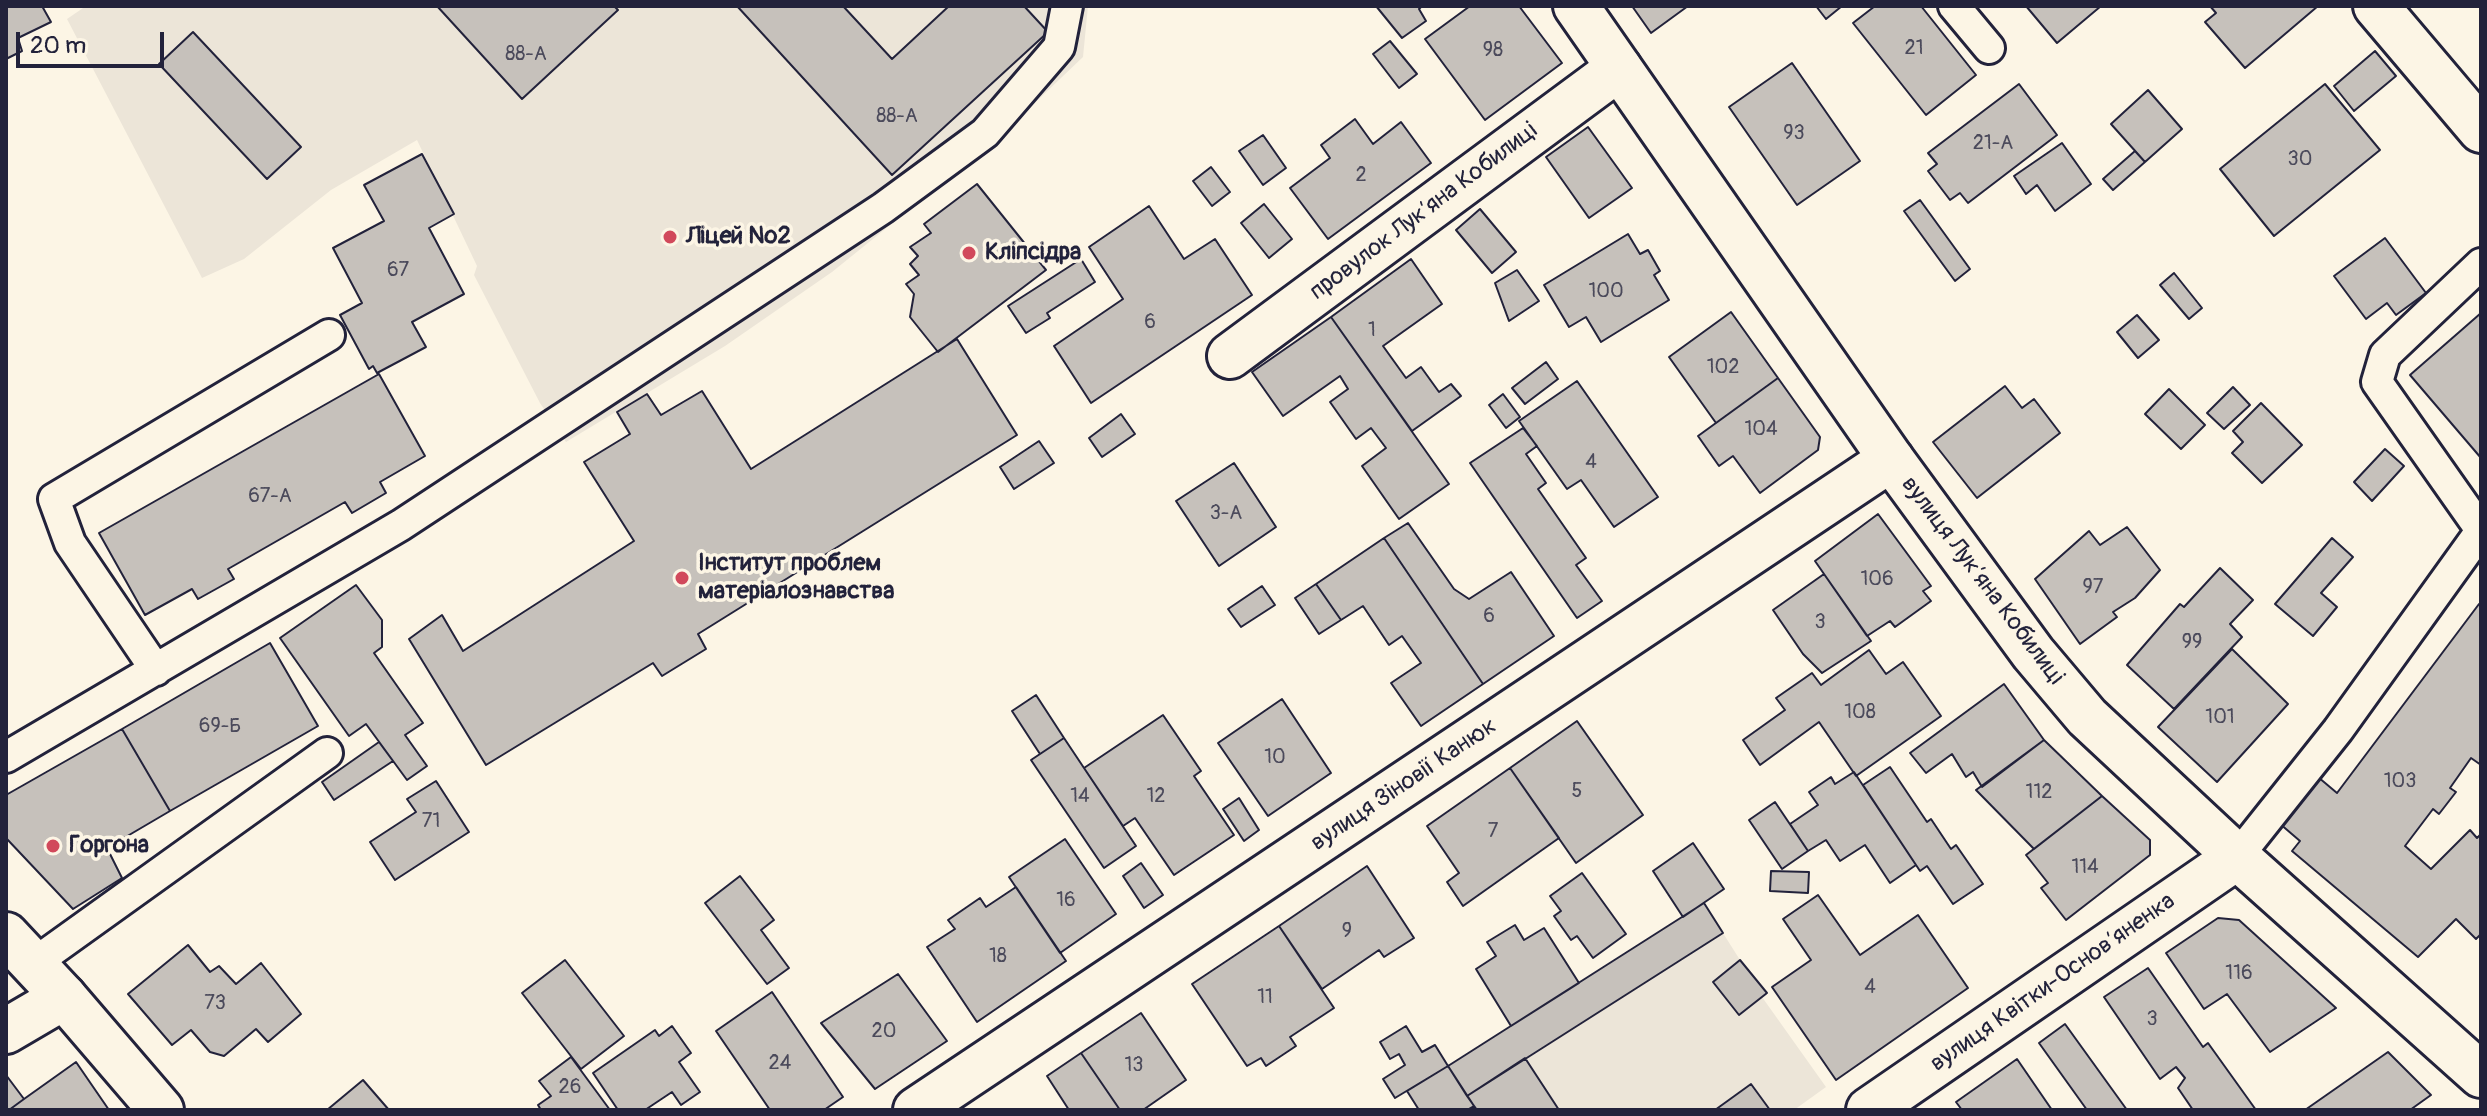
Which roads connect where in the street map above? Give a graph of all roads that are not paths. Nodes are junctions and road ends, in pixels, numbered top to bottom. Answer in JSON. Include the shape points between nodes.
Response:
{"nodes":[{"id":1,"x":1067,"y":6,"type":"edge"},
{"id":2,"x":1576,"y":6,"type":"edge"},
{"id":3,"x":1954,"y":6,"type":"edge"},
{"id":4,"x":2376,"y":6,"type":"edge"},
{"id":5,"x":1989,"y":48,"type":"dead end"},
{"id":6,"x":1619,"y":68,"type":"junction"},
{"id":7,"x":2481,"y":130,"type":"edge"},
{"id":8,"x":2481,"y":264,"type":"edge"},
{"id":9,"x":329,"y":335,"type":"dead end"},
{"id":10,"x":1230,"y":356,"type":"dead end"},
{"id":11,"x":1891,"y":459,"type":"junction"},
{"id":12,"x":2481,"y":530,"type":"edge"},
{"id":13,"x":156,"y":670,"type":"junction"},
{"id":14,"x":327,"y":753,"type":"dead end"},
{"id":15,"x":6,"y":757,"type":"edge"},
{"id":16,"x":2237,"y":857,"type":"junction"},
{"id":17,"x":20,"y":950,"type":"edge"},
{"id":18,"x":64,"y":997,"type":"junction"},
{"id":19,"x":6,"y":1031,"type":"edge"},
{"id":20,"x":2481,"y":1075,"type":"edge"},
{"id":21,"x":161,"y":1110,"type":"edge"},
{"id":22,"x":916,"y":1110,"type":"edge"},
{"id":23,"x":1869,"y":1110,"type":"edge"}],
"edges":[{"from":1,"to":13,"type":"lane","via":[[1059,47],[985,133],[883,208],[401,525]]},
{"from":2,"to":6,"type":"street","name":"вулиця Лукʼяна Кобилиці"},
{"from":3,"to":5,"type":"lane"},
{"from":4,"to":7,"type":"street"},
{"from":6,"to":10,"type":"street","name":"провулок Лукʼяна Кобилиці"},
{"from":6,"to":11,"type":"street","name":"вулиця Лукʼяна Кобилиці"},
{"from":8,"to":12,"type":"lane","via":[[2385,355],[2377,382]]},
{"from":9,"to":13,"type":"lane","via":[[54,499],[70,543]]},
{"from":11,"to":16,"type":"street","name":"вулиця Лукʼяна Кобилиці","via":[[2033,653],[2087,717]]},
{"from":11,"to":22,"type":"street","name":"вулиця Зіновії Канюк"},
{"from":12,"to":16,"type":"lane","via":[[2338,730]]},
{"from":13,"to":15,"type":"lane"},
{"from":14,"to":17,"type":"lane"},
{"from":16,"to":20,"type":"street","name":"вулиця Лукʼяна Кобилиці"},
{"from":16,"to":23,"type":"street","name":"вулиця Квітки-Основʼяненка"},
{"from":17,"to":18,"type":"street"},
{"from":18,"to":19,"type":"street"},
{"from":18,"to":21,"type":"street"}]}
